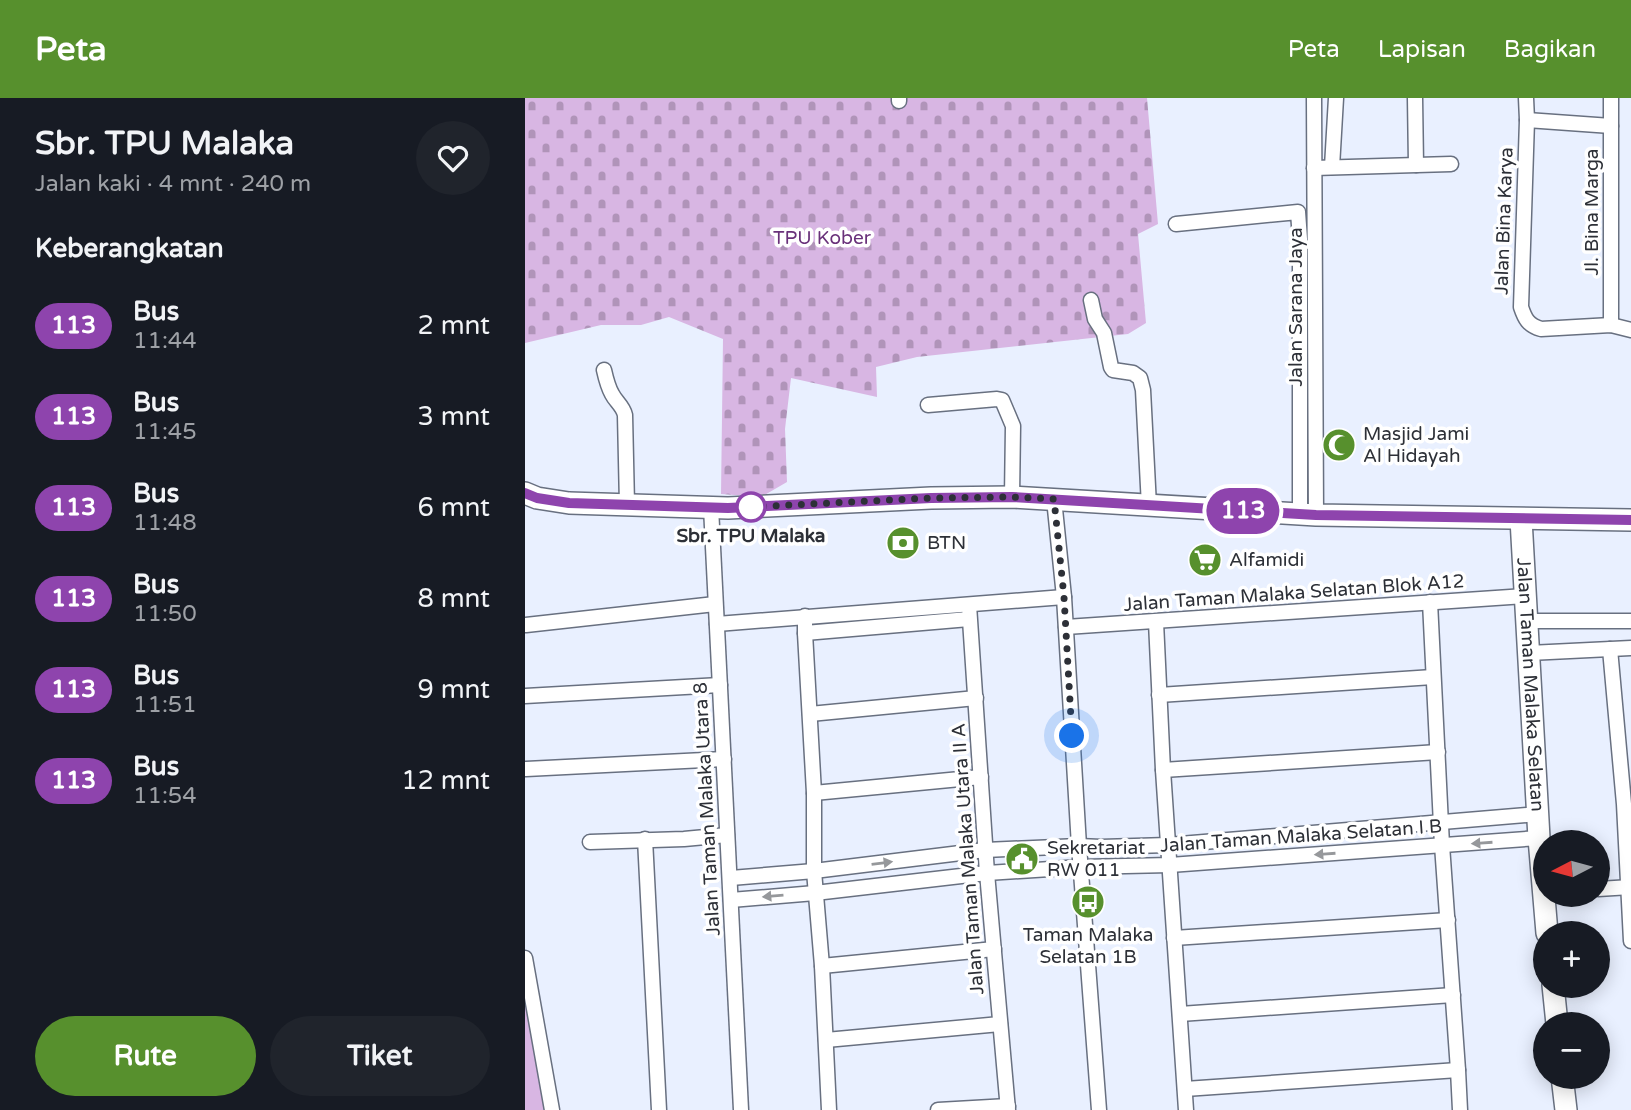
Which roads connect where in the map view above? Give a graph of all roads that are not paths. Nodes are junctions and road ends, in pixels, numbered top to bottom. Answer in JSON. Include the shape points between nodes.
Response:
{"nodes":[{"id":1,"x":1314,"y":98,"type":"edge"},
{"id":2,"x":1336,"y":98,"type":"edge"},
{"id":3,"x":1415,"y":98,"type":"edge"},
{"id":4,"x":1526,"y":98,"type":"edge"},
{"id":5,"x":1611,"y":98,"type":"edge"},
{"id":6,"x":1527,"y":120,"type":"junction"},
{"id":7,"x":1611,"y":126,"type":"junction"},
{"id":8,"x":1451,"y":164,"type":"dead end"},
{"id":9,"x":1416,"y":165,"type":"junction"},
{"id":10,"x":1332,"y":167,"type":"junction"},
{"id":11,"x":1314,"y":168,"type":"junction"},
{"id":12,"x":1176,"y":224,"type":"dead end"},
{"id":13,"x":1091,"y":300,"type":"dead end"},
{"id":14,"x":1611,"y":325,"type":"junction"},
{"id":15,"x":1631,"y":331,"type":"edge"},
{"id":16,"x":604,"y":370,"type":"dead end"},
{"id":17,"x":928,"y":405,"type":"dead end"},
{"id":18,"x":525,"y":493,"type":"edge"},
{"id":19,"x":1012,"y":497,"type":"junction"},
{"id":20,"x":1054,"y":499,"type":"junction"},
{"id":21,"x":627,"y":505,"type":"junction"},
{"id":22,"x":1149,"y":506,"type":"junction"},
{"id":23,"x":711,"y":507,"type":"junction"},
{"id":24,"x":1308,"y":514,"type":"junction"},
{"id":25,"x":1521,"y":519,"type":"junction"},
{"id":26,"x":1631,"y":520,"type":"edge"},
{"id":27,"x":1525,"y":596,"type":"junction"},
{"id":28,"x":1064,"y":597,"type":"junction"},
{"id":29,"x":1430,"y":602,"type":"junction"},
{"id":30,"x":715,"y":604,"type":"junction"},
{"id":31,"x":969,"y":612,"type":"junction"},
{"id":32,"x":805,"y":616,"type":"junction"},
{"id":33,"x":1526,"y":621,"type":"junction"},
{"id":34,"x":1631,"y":621,"type":"edge"},
{"id":35,"x":1156,"y":622,"type":"junction"},
{"id":36,"x":717,"y":624,"type":"junction"},
{"id":37,"x":526,"y":625,"type":"edge"},
{"id":38,"x":1066,"y":627,"type":"junction"},
{"id":39,"x":805,"y":633,"type":"junction"},
{"id":40,"x":1631,"y":648,"type":"edge"},
{"id":41,"x":1610,"y":649,"type":"junction"},
{"id":42,"x":1529,"y":653,"type":"junction"},
{"id":43,"x":1433,"y":677,"type":"junction"},
{"id":44,"x":720,"y":685,"type":"junction"},
{"id":45,"x":1159,"y":695,"type":"junction"},
{"id":46,"x":525,"y":696,"type":"edge"},
{"id":47,"x":976,"y":698,"type":"junction"},
{"id":48,"x":810,"y":714,"type":"junction"},
{"id":49,"x":1624,"y":729,"type":"edge"},
{"id":50,"x":1438,"y":752,"type":"junction"},
{"id":51,"x":724,"y":759,"type":"junction"},
{"id":52,"x":526,"y":769,"type":"edge"},
{"id":53,"x":1163,"y":770,"type":"junction"},
{"id":54,"x":981,"y":777,"type":"junction"},
{"id":55,"x":814,"y":793,"type":"junction"},
{"id":56,"x":1627,"y":804,"type":"edge"},
{"id":57,"x":1538,"y":814,"type":"junction"},
{"id":58,"x":1441,"y":823,"type":"junction"},
{"id":59,"x":1362,"y":829,"type":"junction"},
{"id":60,"x":1539,"y":830,"type":"edge"},
{"id":61,"x":727,"y":835,"type":"junction"},
{"id":62,"x":1533,"y":838,"type":"edge"},
{"id":63,"x":645,"y":839,"type":"junction"},
{"id":64,"x":590,"y":842,"type":"dead end"},
{"id":65,"x":1168,"y":845,"type":"junction"},
{"id":66,"x":1442,"y":845,"type":"junction"},
{"id":67,"x":1079,"y":846,"type":"junction"},
{"id":68,"x":985,"y":850,"type":"junction"},
{"id":69,"x":1364,"y":851,"type":"junction"},
{"id":70,"x":1170,"y":865,"type":"junction"},
{"id":71,"x":1081,"y":867,"type":"junction"},
{"id":72,"x":814,"y":871,"type":"junction"},
{"id":73,"x":987,"y":873,"type":"junction"},
{"id":74,"x":731,"y":878,"type":"junction"},
{"id":75,"x":1630,"y":887,"type":"edge"},
{"id":76,"x":1610,"y":888,"type":"edge"},
{"id":77,"x":815,"y":892,"type":"junction"},
{"id":78,"x":731,"y":900,"type":"junction"},
{"id":79,"x":1448,"y":920,"type":"junction"},
{"id":80,"x":1174,"y":938,"type":"junction"},
{"id":81,"x":1631,"y":941,"type":"edge"},
{"id":82,"x":994,"y":949,"type":"junction"},
{"id":83,"x":525,"y":958,"type":"edge"},
{"id":84,"x":822,"y":966,"type":"junction"},
{"id":85,"x":1453,"y":995,"type":"junction"},
{"id":86,"x":1180,"y":1014,"type":"junction"},
{"id":87,"x":1000,"y":1024,"type":"junction"},
{"id":88,"x":825,"y":1040,"type":"junction"},
{"id":89,"x":1458,"y":1070,"type":"junction"},
{"id":90,"x":1185,"y":1089,"type":"junction"},
{"id":91,"x":1564,"y":1089,"type":"edge"},
{"id":92,"x":1008,"y":1108,"type":"edge"},
{"id":93,"x":552,"y":1110,"type":"edge"},
{"id":94,"x":659,"y":1110,"type":"edge"},
{"id":95,"x":741,"y":1110,"type":"edge"},
{"id":96,"x":829,"y":1110,"type":"edge"},
{"id":97,"x":938,"y":1110,"type":"edge"},
{"id":98,"x":1099,"y":1110,"type":"edge"},
{"id":99,"x":1186,"y":1110,"type":"edge"},
{"id":100,"x":1460,"y":1110,"type":"edge"},
{"id":101,"x":1566,"y":1110,"type":"edge"}],
"edges":[{"from":1,"to":11,"type":"street","name":"Jalan Sarana Jaya"},
{"from":2,"to":10,"type":"street"},
{"from":3,"to":9,"type":"street"},
{"from":4,"to":6,"type":"street","name":"Jalan Bina Karya"},
{"from":5,"to":7,"type":"street","name":"Jl. Bina Marga"},
{"from":6,"to":7,"type":"street"},
{"from":6,"to":14,"type":"street","name":"Jalan Bina Karya","via":[[1521,307],[1525,317],[1541,329]]},
{"from":7,"to":14,"type":"street","name":"Jl. Bina Marga"},
{"from":8,"to":9,"type":"street"},
{"from":9,"to":10,"type":"street"},
{"from":10,"to":11,"type":"street"},
{"from":11,"to":24,"type":"street","name":"Jalan Sarana Jaya"},
{"from":12,"to":24,"type":"street","via":[[1298,212]]},
{"from":13,"to":22,"type":"street","via":[[1111,367],[1140,378]]},
{"from":14,"to":15,"type":"street","name":"Jalan Bina Karya"},
{"from":16,"to":21,"type":"street","via":[[613,397],[624,408]]},
{"from":17,"to":19,"type":"street","via":[[1002,400],[1013,426]]},
{"from":18,"to":21,"type":"street","via":[[569,503]]},
{"from":19,"to":20,"type":"street"},
{"from":19,"to":23,"type":"street"},
{"from":20,"to":22,"type":"street"},
{"from":20,"to":28,"type":"street"},
{"from":21,"to":23,"type":"street"},
{"from":22,"to":24,"type":"street"},
{"from":23,"to":30,"type":"street","name":"Jalan Taman Malaka Utara 8"},
{"from":24,"to":25,"type":"street"},
{"from":25,"to":26,"type":"street"},
{"from":25,"to":27,"type":"street","name":"Jalan Taman Malaka Selatan"},
{"from":27,"to":29,"type":"street","name":"Jalan Taman Malaka Selatan Blok A12"},
{"from":27,"to":33,"type":"street","name":"Jalan Taman Malaka Selatan"},
{"from":28,"to":31,"type":"street"},
{"from":28,"to":38,"type":"street"},
{"from":29,"to":35,"type":"street","name":"Jalan Taman Malaka Selatan Blok A12"},
{"from":29,"to":43,"type":"street"},
{"from":30,"to":36,"type":"street","name":"Jalan Taman Malaka Utara 8"},
{"from":30,"to":37,"type":"street"},
{"from":31,"to":32,"type":"street"},
{"from":31,"to":39,"type":"street"},
{"from":31,"to":47,"type":"street","name":"Jalan Taman Malaka Utara II A"},
{"from":32,"to":36,"type":"street"},
{"from":32,"to":39,"type":"street"},
{"from":33,"to":34,"type":"street"},
{"from":33,"to":42,"type":"street","name":"Jalan Taman Malaka Selatan"},
{"from":35,"to":38,"type":"street","name":"Jalan Taman Malaka Selatan Blok A12"},
{"from":35,"to":45,"type":"street"},
{"from":36,"to":44,"type":"street","name":"Jalan Taman Malaka Utara 8"},
{"from":38,"to":67,"type":"street"},
{"from":39,"to":48,"type":"street"},
{"from":40,"to":41,"type":"street"},
{"from":41,"to":42,"type":"street"},
{"from":41,"to":49,"type":"street"},
{"from":42,"to":57,"type":"street","name":"Jalan Taman Malaka Selatan"},
{"from":43,"to":45,"type":"street"},
{"from":43,"to":50,"type":"street"},
{"from":44,"to":46,"type":"street"},
{"from":44,"to":51,"type":"street","name":"Jalan Taman Malaka Utara 8"},
{"from":45,"to":53,"type":"street"},
{"from":47,"to":48,"type":"street"},
{"from":47,"to":54,"type":"street","name":"Jalan Taman Malaka Utara II A"},
{"from":48,"to":55,"type":"street"},
{"from":49,"to":56,"type":"street"},
{"from":50,"to":53,"type":"street"},
{"from":50,"to":58,"type":"street"},
{"from":51,"to":52,"type":"street"},
{"from":51,"to":61,"type":"street","name":"Jalan Taman Malaka Utara 8"},
{"from":53,"to":65,"type":"street"},
{"from":54,"to":55,"type":"street"},
{"from":54,"to":68,"type":"street","name":"Jalan Taman Malaka Utara II A"},
{"from":55,"to":72,"type":"street"},
{"from":56,"to":75,"type":"street"},
{"from":57,"to":58,"type":"street"},
{"from":57,"to":60,"type":"street","name":"Jalan Taman Malaka Selatan"},
{"from":58,"to":59,"type":"street"},
{"from":58,"to":66,"type":"street"},
{"from":59,"to":65,"type":"street"},
{"from":59,"to":69,"type":"street"},
{"from":61,"to":63,"type":"street"},
{"from":61,"to":74,"type":"street","name":"Jalan Taman Malaka Utara 8"},
{"from":62,"to":66,"type":"street","name":"Jalan Taman Malaka Selatan I B","one_way":true},
{"from":63,"to":64,"type":"street"},
{"from":63,"to":94,"type":"street"},
{"from":65,"to":67,"type":"street"},
{"from":65,"to":70,"type":"street"},
{"from":66,"to":69,"type":"street","name":"Jalan Taman Malaka Selatan I B"},
{"from":66,"to":79,"type":"street"},
{"from":67,"to":68,"type":"street"},
{"from":67,"to":71,"type":"street"},
{"from":72,"to":68,"type":"street","one_way":true},
{"from":68,"to":73,"type":"street","name":"Jalan Taman Malaka Utara II A"},
{"from":69,"to":70,"type":"street","name":"Jalan Taman Malaka Selatan I B","one_way":true},
{"from":70,"to":71,"type":"street","name":"Jalan Taman Malaka Selatan I B"},
{"from":70,"to":80,"type":"street"},
{"from":71,"to":73,"type":"street","name":"Jalan Taman Malaka Selatan I B"},
{"from":71,"to":98,"type":"street"},
{"from":72,"to":74,"type":"street"},
{"from":72,"to":77,"type":"street"},
{"from":73,"to":77,"type":"street","name":"Jalan Taman Malaka Selatan I B"},
{"from":73,"to":82,"type":"street","name":"Jalan Taman Malaka Utara II A"},
{"from":74,"to":78,"type":"street","name":"Jalan Taman Malaka Utara 8"},
{"from":75,"to":76,"type":"street"},
{"from":75,"to":81,"type":"street"},
{"from":77,"to":78,"type":"street","name":"Jalan Taman Malaka Selatan I B","one_way":true},
{"from":77,"to":84,"type":"street"},
{"from":78,"to":95,"type":"street","name":"Jalan Taman Malaka Utara 8"},
{"from":79,"to":80,"type":"street"},
{"from":79,"to":85,"type":"street"},
{"from":80,"to":86,"type":"street"},
{"from":82,"to":84,"type":"street"},
{"from":82,"to":87,"type":"street","name":"Jalan Taman Malaka Utara II A"},
{"from":83,"to":93,"type":"street"},
{"from":84,"to":88,"type":"street"},
{"from":85,"to":86,"type":"street"},
{"from":85,"to":89,"type":"street"},
{"from":86,"to":90,"type":"street"},
{"from":87,"to":88,"type":"street"},
{"from":87,"to":92,"type":"street","name":"Jalan Taman Malaka Utara II A"},
{"from":88,"to":96,"type":"street"},
{"from":89,"to":90,"type":"street"},
{"from":89,"to":100,"type":"street"},
{"from":90,"to":99,"type":"street"},
{"from":91,"to":101,"type":"street"},
{"from":92,"to":97,"type":"street"}]}
